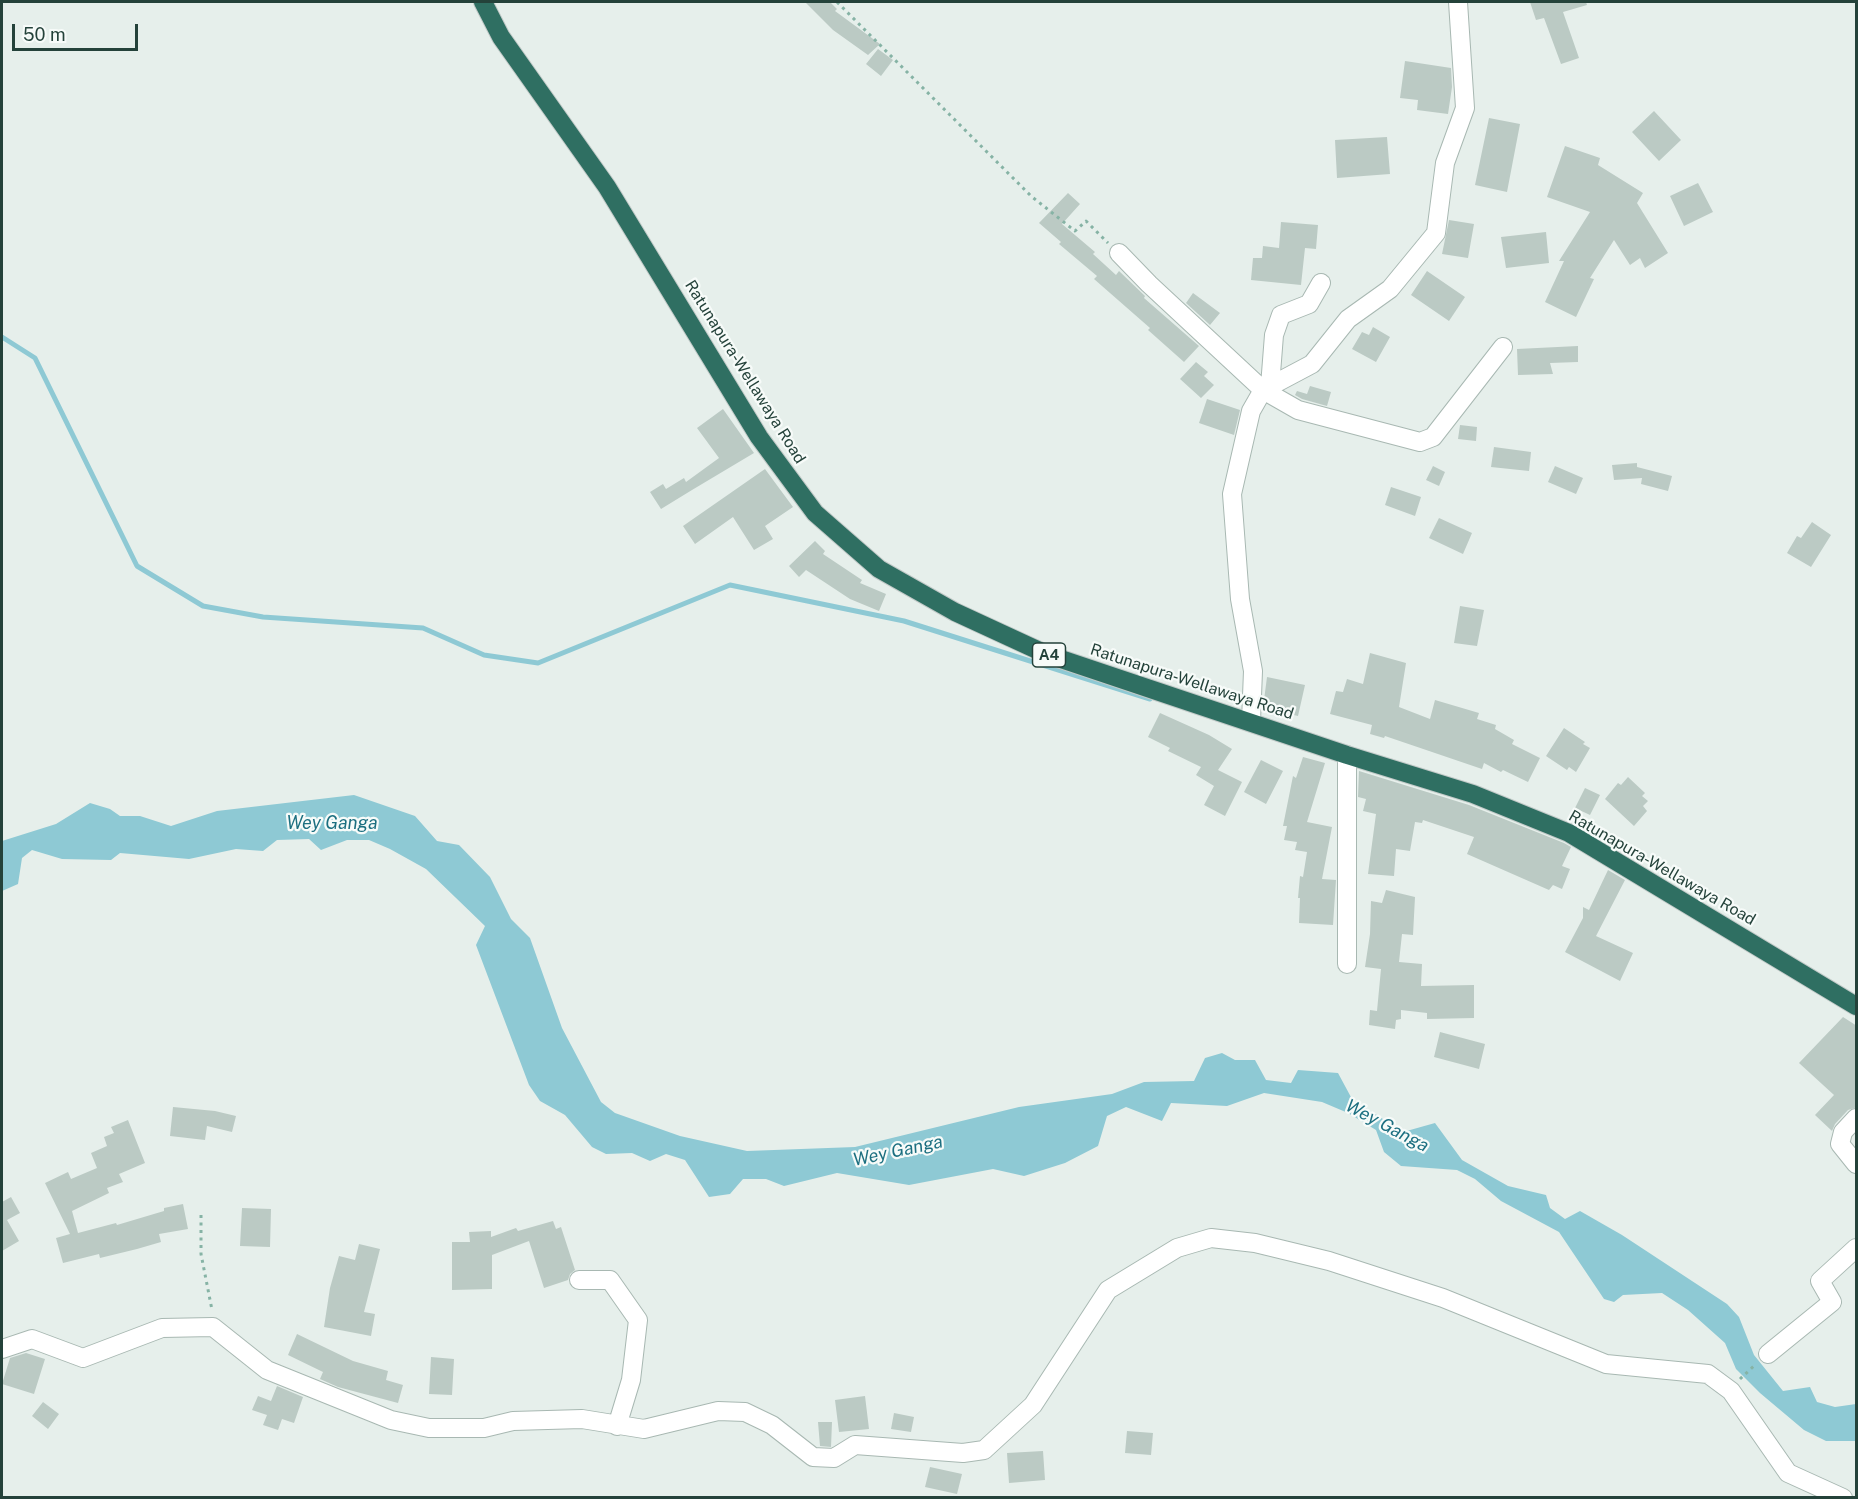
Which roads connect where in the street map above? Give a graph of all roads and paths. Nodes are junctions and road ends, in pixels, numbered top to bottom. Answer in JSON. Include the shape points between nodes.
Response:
{"nodes":[{"id":1,"x":483,"y":2,"type":"edge"},
{"id":2,"x":837,"y":2,"type":"edge"},
{"id":3,"x":1458,"y":2,"type":"edge"},
{"id":4,"x":1119,"y":253,"type":"joint"},
{"id":5,"x":1321,"y":283,"type":"dead end"},
{"id":6,"x":1503,"y":347,"type":"dead end"},
{"id":7,"x":1266,"y":388,"type":"junction"},
{"id":8,"x":1251,"y":721,"type":"junction"},
{"id":9,"x":1347,"y":755,"type":"junction"},
{"id":10,"x":1347,"y":964,"type":"dead end"},
{"id":11,"x":1857,"y":1006,"type":"edge"},
{"id":12,"x":1857,"y":1118,"type":"edge"},
{"id":13,"x":1857,"y":1164,"type":"edge"},
{"id":14,"x":201,"y":1215,"type":"dead end"},
{"id":15,"x":1857,"y":1248,"type":"edge"},
{"id":16,"x":579,"y":1280,"type":"dead end"},
{"id":17,"x":213,"y":1327,"type":"junction"},
{"id":18,"x":2,"y":1349,"type":"edge"},
{"id":19,"x":1768,"y":1354,"type":"joint"},
{"id":20,"x":1736,"y":1383,"type":"dead end"},
{"id":21,"x":617,"y":1426,"type":"junction"},
{"id":22,"x":1843,"y":1497,"type":"edge"}],
"edges":[{"from":1,"to":8,"type":"highway","name":"Ratunapura-Wellawaya Road","number":"A4","via":[[501,37],[607,187],[759,437],[815,513],[879,569],[955,612],[1046,654]]},
{"from":2,"to":4,"type":"path","via":[[1031,196],[1075,231],[1086,221]]},
{"from":3,"to":7,"type":"street","via":[[1465,108],[1445,163],[1436,233],[1389,289],[1348,319],[1312,364]]},
{"from":4,"to":7,"type":"street"},
{"from":5,"to":7,"type":"street","via":[[1309,304],[1281,315]]},
{"from":6,"to":7,"type":"street","via":[[1433,437],[1420,442],[1298,410]]},
{"from":7,"to":8,"type":"street","via":[[1251,411],[1232,494],[1240,599],[1253,671]]},
{"from":8,"to":9,"type":"highway","name":"Ratunapura-Wellawaya Road","number":"A4"},
{"from":9,"to":10,"type":"street"},
{"from":9,"to":11,"type":"highway","name":"Ratunapura-Wellawaya Road","number":"A4","via":[[1473,794],[1569,833]]},
{"from":12,"to":13,"type":"street","via":[[1843,1132],[1840,1144]]},
{"from":14,"to":17,"type":"path","via":[[201,1254]]},
{"from":15,"to":19,"type":"street","via":[[1820,1281],[1832,1302]]},
{"from":16,"to":21,"type":"street","via":[[609,1280],[638,1320],[631,1380]]},
{"from":17,"to":18,"type":"street","via":[[162,1328],[83,1358],[32,1339]]},
{"from":17,"to":21,"type":"street","via":[[267,1370],[391,1420],[429,1428],[484,1428],[513,1421],[582,1419]]},
{"from":19,"to":20,"type":"path"},
{"from":21,"to":22,"type":"street","via":[[644,1429],[718,1411],[745,1412],[772,1425],[813,1457],[834,1458],[855,1445],[963,1453],[984,1450],[1033,1405],[1108,1290],[1177,1248],[1211,1238],[1255,1243],[1329,1261],[1443,1299],[1606,1364],[1708,1374],[1731,1391],[1788,1473]]}]}
